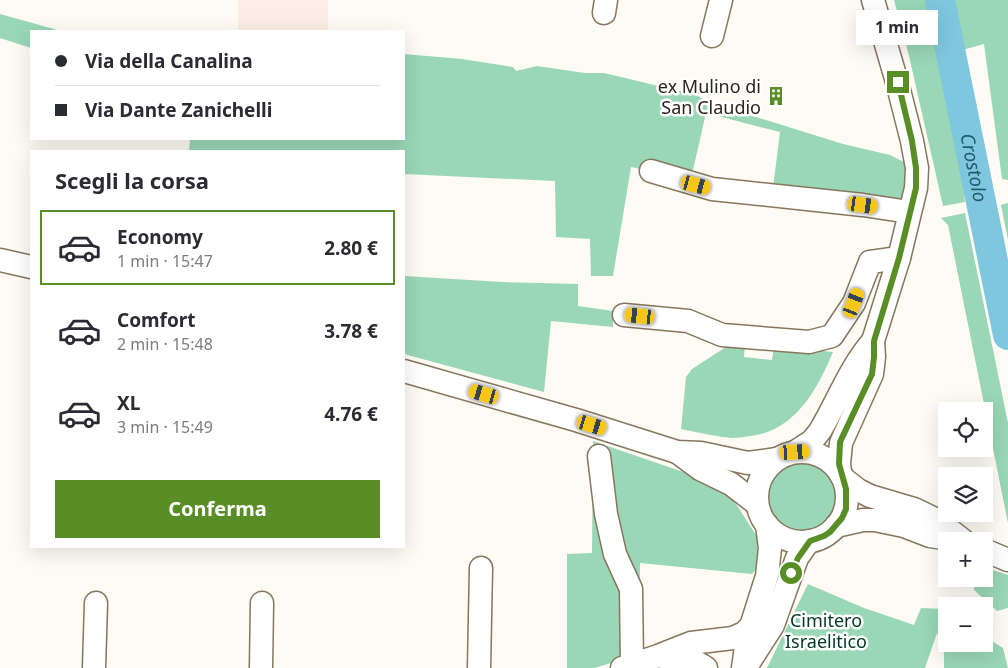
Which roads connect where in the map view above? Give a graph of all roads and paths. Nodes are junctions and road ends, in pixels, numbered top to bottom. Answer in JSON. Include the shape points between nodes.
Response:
{"nodes":[{"id":1,"x":721,"y":0,"type":"edge"},
{"id":2,"x":873,"y":0,"type":"edge"},
{"id":3,"x":712,"y":36,"type":"dead end"},
{"id":4,"x":651,"y":171,"type":"dead end"},
{"id":5,"x":909,"y":212,"type":"junction"},
{"id":6,"x":899,"y":258,"type":"junction"},
{"id":7,"x":0,"y":260,"type":"edge"},
{"id":8,"x":30,"y":267,"type":"edge"},
{"id":9,"x":624,"y":315,"type":"dead end"},
{"id":10,"x":874,"y":341,"type":"junction"},
{"id":11,"x":405,"y":371,"type":"edge"},
{"id":12,"x":677,"y":452,"type":"junction"},
{"id":13,"x":786,"y":455,"type":"junction"},
{"id":14,"x":599,"y":456,"type":"dead end"},
{"id":15,"x":842,"y":476,"type":"junction"},
{"id":16,"x":757,"y":504,"type":"junction"},
{"id":17,"x":767,"y":525,"type":"junction"},
{"id":18,"x":836,"y":526,"type":"junction"},
{"id":19,"x":952,"y":532,"type":"edge"},
{"id":20,"x":938,"y":537,"type":"edge"},
{"id":21,"x":810,"y":541,"type":"junction"},
{"id":22,"x":481,"y":568,"type":"dead end"},
{"id":23,"x":96,"y":603,"type":"dead end"},
{"id":24,"x":262,"y":603,"type":"dead end"},
{"id":25,"x":752,"y":625,"type":"junction"},
{"id":26,"x":658,"y":656,"type":"junction"},
{"id":27,"x":627,"y":666,"type":"edge"},
{"id":28,"x":94,"y":668,"type":"edge"},
{"id":29,"x":261,"y":668,"type":"edge"},
{"id":30,"x":478,"y":668,"type":"edge"},
{"id":31,"x":706,"y":668,"type":"edge"},
{"id":32,"x":745,"y":668,"type":"edge"}],
"edges":[{"from":1,"to":3,"type":"street"},
{"from":2,"to":5,"type":"street","via":[[912,141],[916,188]]},
{"from":4,"to":5,"type":"street","via":[[712,189]]},
{"from":5,"to":6,"type":"street"},
{"from":6,"to":9,"type":"street","via":[[870,262],[854,303],[832,336],[809,342],[722,335],[688,321]]},
{"from":6,"to":10,"type":"street"},
{"from":7,"to":8,"type":"street"},
{"from":10,"to":13,"type":"street","via":[[862,353],[820,431],[812,441]]},
{"from":10,"to":15,"type":"street","via":[[872,374],[840,442]]},
{"from":11,"to":12,"type":"street"},
{"from":12,"to":13,"type":"street","via":[[701,453],[748,463]]},
{"from":12,"to":16,"type":"street","via":[[700,469],[731,484]]},
{"from":13,"to":15,"type":"street","via":[[816,454],[829,461]]},
{"from":13,"to":16,"type":"street","via":[[766,469],[759,482]]},
{"from":14,"to":27,"type":"street","via":[[614,554],[631,589]]},
{"from":15,"to":18,"type":"street","via":[[846,504]]},
{"from":15,"to":19,"type":"street","via":[[858,490],[932,517]]},
{"from":16,"to":17,"type":"street"},
{"from":17,"to":21,"type":"street","via":[[786,539]]},
{"from":17,"to":25,"type":"street","via":[[770,548],[767,576]]},
{"from":18,"to":20,"type":"street","via":[[863,520],[882,521]]},
{"from":18,"to":21,"type":"street","via":[[824,536]]},
{"from":21,"to":32,"type":"street","via":[[798,558],[773,625]]},
{"from":22,"to":30,"type":"street"},
{"from":23,"to":28,"type":"street"},
{"from":24,"to":29,"type":"street"},
{"from":25,"to":26,"type":"street","via":[[733,638],[691,643]]},
{"from":25,"to":32,"type":"street","via":[[747,639]]},
{"from":26,"to":27,"type":"street"},
{"from":26,"to":31,"type":"street","via":[[696,661]]}]}
